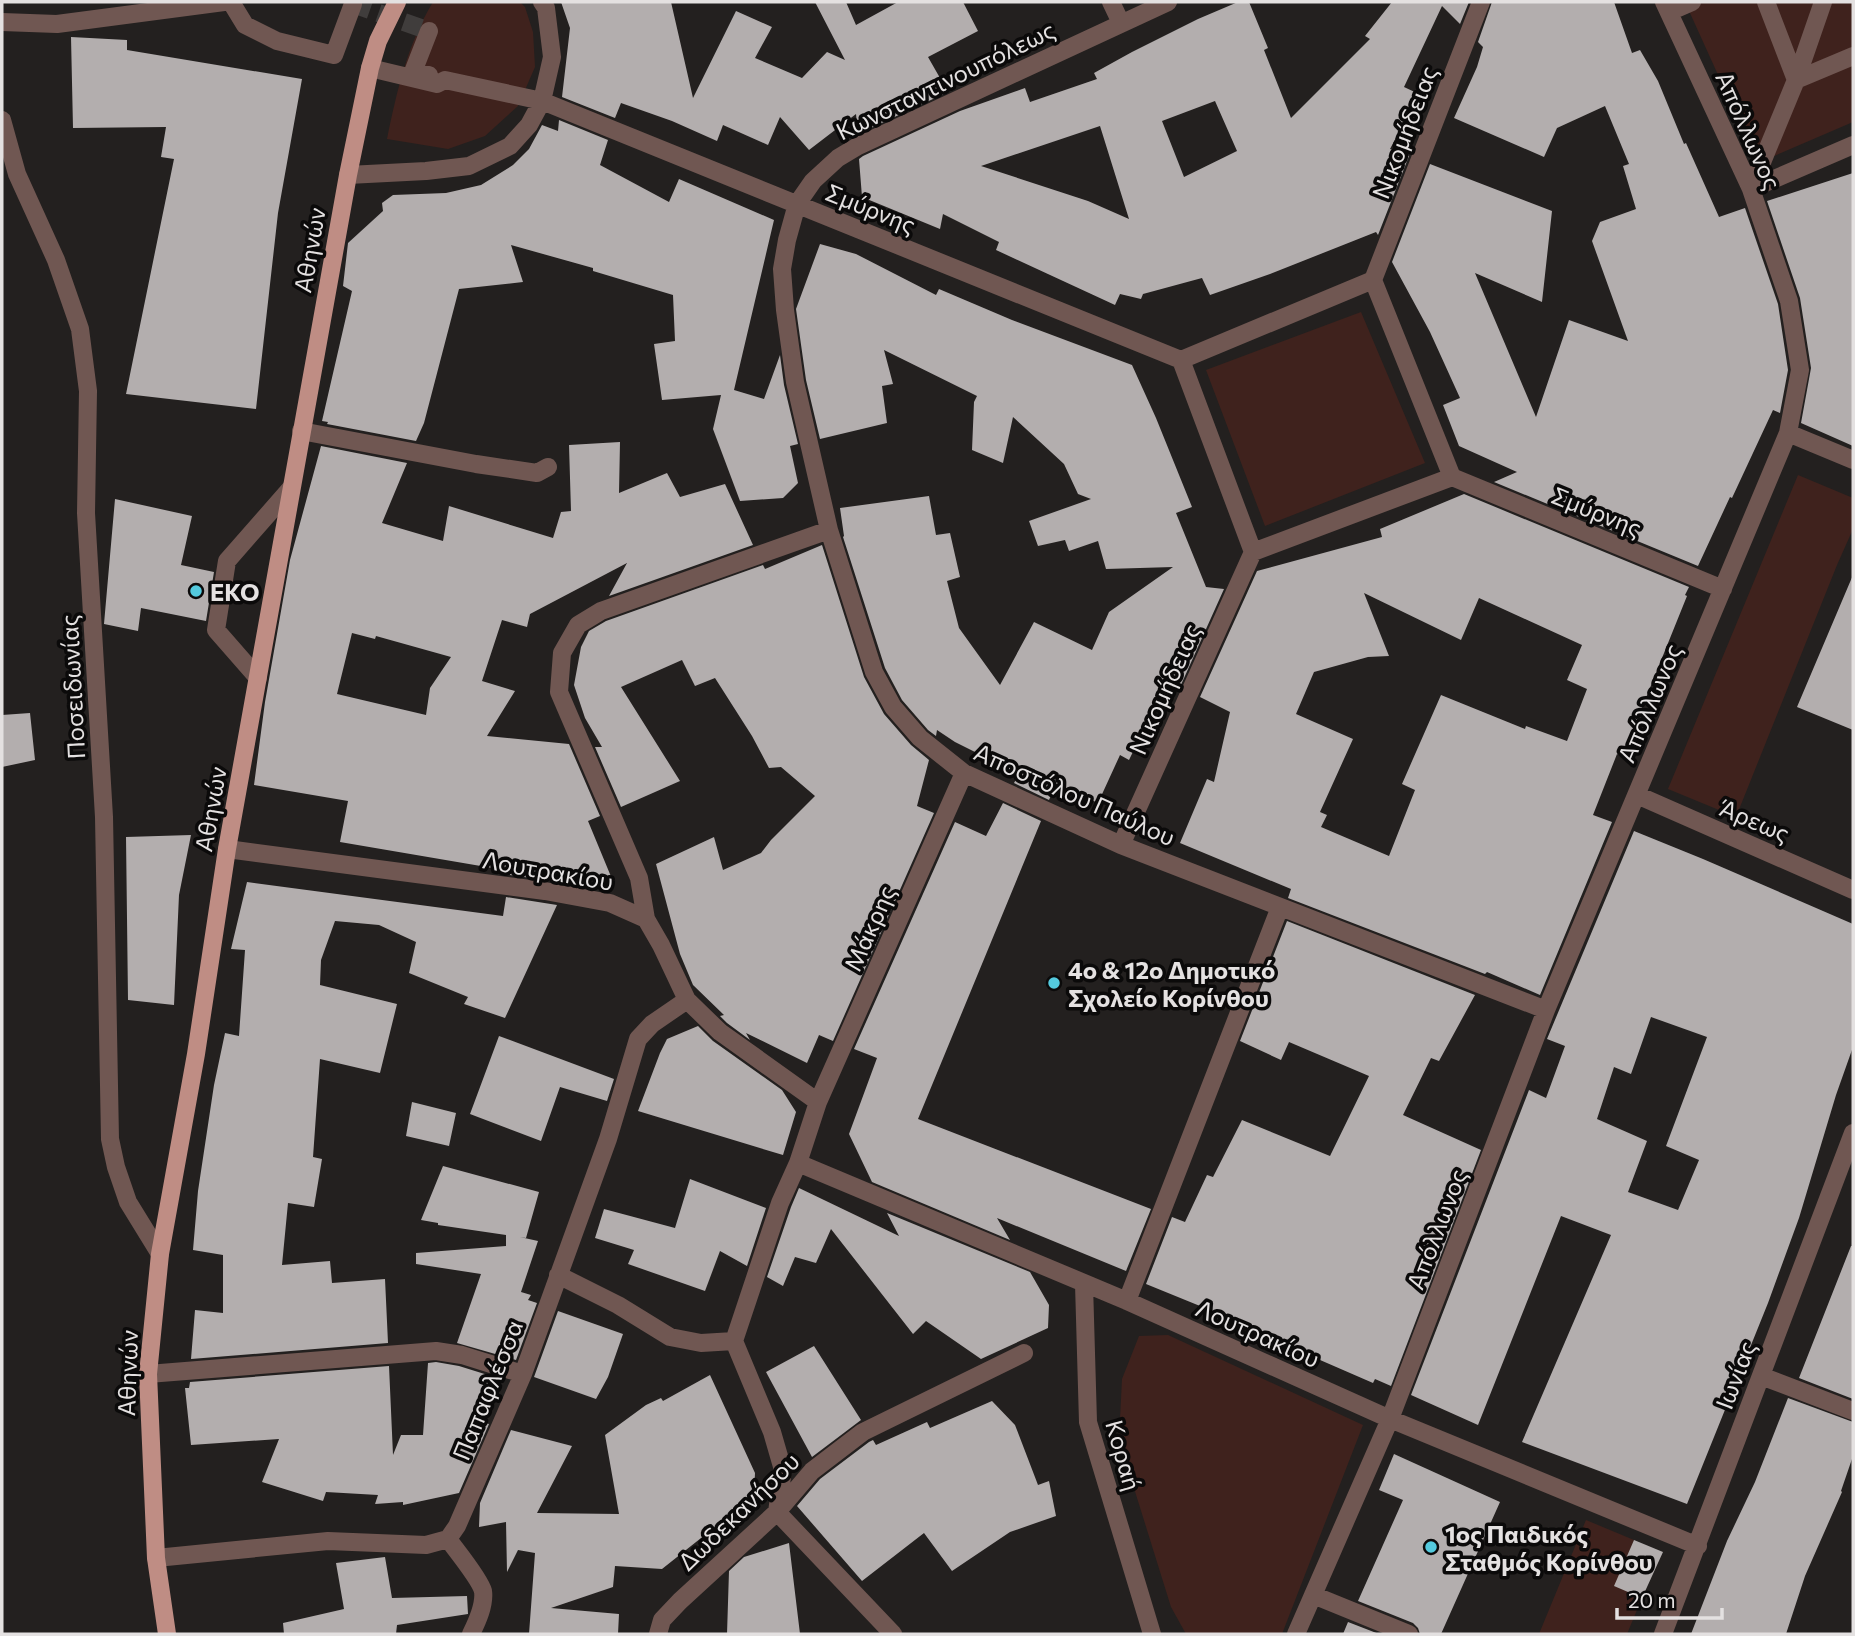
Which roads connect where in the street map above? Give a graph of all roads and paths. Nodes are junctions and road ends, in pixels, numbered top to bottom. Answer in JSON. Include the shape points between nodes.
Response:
{"nodes":[{"id":1,"x":223,"y":2,"type":"edge"},
{"id":2,"x":231,"y":2,"type":"edge"},
{"id":3,"x":397,"y":2,"type":"edge"},
{"id":4,"x":542,"y":2,"type":"edge"},
{"id":5,"x":1111,"y":2,"type":"edge"},
{"id":6,"x":1168,"y":2,"type":"edge"},
{"id":7,"x":1481,"y":2,"type":"edge"},
{"id":8,"x":1692,"y":2,"type":"edge"},
{"id":9,"x":1766,"y":2,"type":"edge"},
{"id":10,"x":1823,"y":2,"type":"edge"},
{"id":11,"x":353,"y":4,"type":"dead end"},
{"id":12,"x":1666,"y":7,"type":"edge"},
{"id":13,"x":2,"y":22,"type":"edge"},
{"id":14,"x":1121,"y":23,"type":"junction"},
{"id":15,"x":429,"y":31,"type":"dead end"},
{"id":16,"x":1853,"y":56,"type":"edge"},
{"id":17,"x":370,"y":68,"type":"junction"},
{"id":18,"x":446,"y":80,"type":"junction"},
{"id":19,"x":1796,"y":80,"type":"junction"},
{"id":20,"x":542,"y":100,"type":"junction"},
{"id":21,"x":2,"y":120,"type":"edge"},
{"id":22,"x":1853,"y":145,"type":"edge"},
{"id":23,"x":348,"y":175,"type":"junction"},
{"id":24,"x":1751,"y":189,"type":"junction"},
{"id":25,"x":797,"y":204,"type":"junction"},
{"id":26,"x":1373,"y":280,"type":"junction"},
{"id":27,"x":1181,"y":360,"type":"junction"},
{"id":28,"x":302,"y":431,"type":"junction"},
{"id":29,"x":1788,"y":433,"type":"junction"},
{"id":30,"x":1853,"y":460,"type":"edge"},
{"id":31,"x":548,"y":467,"type":"dead end"},
{"id":32,"x":1452,"y":477,"type":"junction"},
{"id":33,"x":291,"y":488,"type":"junction"},
{"id":34,"x":829,"y":530,"type":"junction"},
{"id":35,"x":1252,"y":552,"type":"junction"},
{"id":36,"x":1723,"y":589,"type":"junction"},
{"id":37,"x":258,"y":678,"type":"junction"},
{"id":38,"x":964,"y":774,"type":"junction"},
{"id":39,"x":1637,"y":796,"type":"junction"},
{"id":40,"x":1121,"y":845,"type":"junction"},
{"id":41,"x":227,"y":849,"type":"junction"},
{"id":42,"x":1853,"y":890,"type":"edge"},
{"id":43,"x":1280,"y":907,"type":"junction"},
{"id":44,"x":646,"y":919,"type":"junction"},
{"id":45,"x":687,"y":1000,"type":"junction"},
{"id":46,"x":1546,"y":1010,"type":"junction"},
{"id":47,"x":818,"y":1102,"type":"junction"},
{"id":48,"x":1853,"y":1133,"type":"edge"},
{"id":49,"x":798,"y":1164,"type":"junction"},
{"id":50,"x":160,"y":1254,"type":"junction"},
{"id":51,"x":558,"y":1275,"type":"junction"},
{"id":52,"x":1084,"y":1284,"type":"junction"},
{"id":53,"x":1128,"y":1301,"type":"junction"},
{"id":54,"x":734,"y":1341,"type":"junction"},
{"id":55,"x":1024,"y":1353,"type":"dead end"},
{"id":56,"x":148,"y":1374,"type":"junction"},
{"id":57,"x":523,"y":1374,"type":"junction"},
{"id":58,"x":1761,"y":1376,"type":"junction"},
{"id":59,"x":1853,"y":1411,"type":"edge"},
{"id":60,"x":1390,"y":1419,"type":"junction"},
{"id":61,"x":777,"y":1512,"type":"junction"},
{"id":62,"x":448,"y":1539,"type":"junction"},
{"id":63,"x":1698,"y":1546,"type":"junction"},
{"id":64,"x":156,"y":1558,"type":"junction"},
{"id":65,"x":1313,"y":1595,"type":"junction"},
{"id":66,"x":167,"y":1634,"type":"edge"},
{"id":67,"x":471,"y":1634,"type":"edge"},
{"id":68,"x":658,"y":1634,"type":"edge"},
{"id":69,"x":893,"y":1634,"type":"edge"},
{"id":70,"x":1152,"y":1634,"type":"edge"},
{"id":71,"x":1296,"y":1634,"type":"edge"},
{"id":72,"x":1409,"y":1634,"type":"edge"},
{"id":73,"x":1663,"y":1634,"type":"edge"}],
"edges":[{"from":1,"to":13,"type":"street","via":[[57,24]]},
{"from":2,"to":11,"type":"street","via":[[245,25],[277,41],[334,55]]},
{"from":3,"to":17,"type":"main road","name":"Αθηνών"},
{"from":4,"to":20,"type":"street","via":[[547,8],[552,57]]},
{"from":5,"to":14,"type":"street"},
{"from":6,"to":14,"type":"street","name":"Κωνσταντινουπόλεως"},
{"from":7,"to":26,"type":"street","name":"Νικομήδειας"},
{"from":8,"to":12,"type":"street"},
{"from":9,"to":19,"type":"street"},
{"from":10,"to":19,"type":"street"},
{"from":12,"to":24,"type":"street","name":"Απόλλωνος"},
{"from":14,"to":25,"type":"street","name":"Κωνσταντινουπόλεως","via":[[858,146],[813,181]]},
{"from":15,"to":18,"type":"street","via":[[413,72]]},
{"from":16,"to":19,"type":"street"},
{"from":17,"to":18,"type":"street","via":[[437,84]]},
{"from":17,"to":23,"type":"main road","name":"Αθηνών"},
{"from":18,"to":20,"type":"street","name":"Σμύρνης"},
{"from":19,"to":24,"type":"street"},
{"from":20,"to":23,"type":"street","via":[[529,125],[510,146],[469,166]]},
{"from":20,"to":25,"type":"street","name":"Σμύρνης"},
{"from":21,"to":50,"type":"street","name":"Ποσειδωνίας","via":[[17,174],[56,260],[80,329],[88,391],[86,513],[104,817],[110,1139],[128,1202]]},
{"from":22,"to":24,"type":"street"},
{"from":23,"to":28,"type":"main road","name":"Αθηνών"},
{"from":24,"to":29,"type":"street","name":"Απόλλωνος","via":[[1789,301],[1800,370]]},
{"from":25,"to":27,"type":"street","name":"Σμύρνης"},
{"from":25,"to":34,"type":"street","name":"Αποστόλου Παύλου","via":[[782,269],[785,310],[795,382]]},
{"from":26,"to":27,"type":"street"},
{"from":26,"to":32,"type":"street"},
{"from":27,"to":35,"type":"street"},
{"from":28,"to":31,"type":"street","via":[[537,473]]},
{"from":28,"to":33,"type":"main road","name":"Αθηνών"},
{"from":29,"to":30,"type":"street"},
{"from":29,"to":36,"type":"street","name":"Απόλλωνος"},
{"from":32,"to":35,"type":"street"},
{"from":32,"to":36,"type":"street","name":"Σμύρνης"},
{"from":33,"to":37,"type":"main road","name":"Αθηνών"},
{"from":33,"to":37,"type":"street","via":[[227,561],[216,630]]},
{"from":34,"to":38,"type":"street","name":"Αποστόλου Παύλου","via":[[874,672],[892,707],[920,738]]},
{"from":34,"to":44,"type":"street","via":[[601,611],[578,625],[562,653],[559,692],[639,878]]},
{"from":35,"to":40,"type":"street","name":"Νικομήδειας"},
{"from":36,"to":39,"type":"street","name":"Απόλλωνος"},
{"from":37,"to":41,"type":"main road","name":"Αθηνών"},
{"from":38,"to":40,"type":"street","name":"Αποστόλου Παύλου"},
{"from":38,"to":47,"type":"street","name":"Μάκρης"},
{"from":39,"to":42,"type":"street","name":"Άρεως"},
{"from":39,"to":46,"type":"street","name":"Απόλλωνος"},
{"from":40,"to":43,"type":"street","name":"Αποστόλου Παύλου"},
{"from":41,"to":44,"type":"street","name":"Λουτρακίου","via":[[545,891],[610,903]]},
{"from":41,"to":50,"type":"main road","name":"Αθηνών"},
{"from":43,"to":46,"type":"street","name":"Αποστόλου Παύλου"},
{"from":43,"to":53,"type":"street"},
{"from":44,"to":45,"type":"street"},
{"from":45,"to":47,"type":"street","via":[[720,1032]]},
{"from":45,"to":51,"type":"street","name":"Παπαφλέσσα","via":[[638,1039],[608,1139]]},
{"from":46,"to":60,"type":"street","name":"Απόλλωνος"},
{"from":47,"to":49,"type":"street","name":"Μάκρης"},
{"from":48,"to":58,"type":"street","name":"Ιωνίας"},
{"from":49,"to":52,"type":"street","name":"Λουτρακίου"},
{"from":49,"to":54,"type":"street","name":"Μάκρης","via":[[780,1203]]},
{"from":50,"to":56,"type":"main road","name":"Αθηνών"},
{"from":51,"to":54,"type":"street","via":[[670,1337],[701,1343]]},
{"from":51,"to":57,"type":"street","name":"Παπαφλέσσα"},
{"from":52,"to":53,"type":"street","name":"Λουτρακίου"},
{"from":52,"to":70,"type":"street","name":"Κοραή","via":[[1088,1422]]},
{"from":53,"to":60,"type":"street","name":"Λουτρακίου"},
{"from":54,"to":61,"type":"street","via":[[783,1470]]},
{"from":55,"to":61,"type":"street","name":"Δωδεκανήσου","via":[[863,1432],[812,1471]]},
{"from":56,"to":57,"type":"street","via":[[436,1350]]},
{"from":56,"to":64,"type":"main road","name":"Αθηνών"},
{"from":57,"to":62,"type":"street","name":"Παπαφλέσσα"},
{"from":58,"to":59,"type":"street"},
{"from":58,"to":63,"type":"street","name":"Ιωνίας"},
{"from":60,"to":63,"type":"street","name":"Λουτρακίου"},
{"from":60,"to":65,"type":"street","name":"Απόλλωνος"},
{"from":61,"to":68,"type":"street","name":"Δωδεκανήσου","via":[[680,1601],[662,1620]]},
{"from":61,"to":69,"type":"street"},
{"from":62,"to":64,"type":"street","via":[[426,1545],[328,1541]]},
{"from":62,"to":67,"type":"street","via":[[483,1591]]},
{"from":63,"to":73,"type":"street","name":"Ιωνίας"},
{"from":64,"to":66,"type":"main road","name":"Αθηνών"},
{"from":65,"to":71,"type":"street","name":"Απόλλωνος"},
{"from":65,"to":72,"type":"street"}]}
